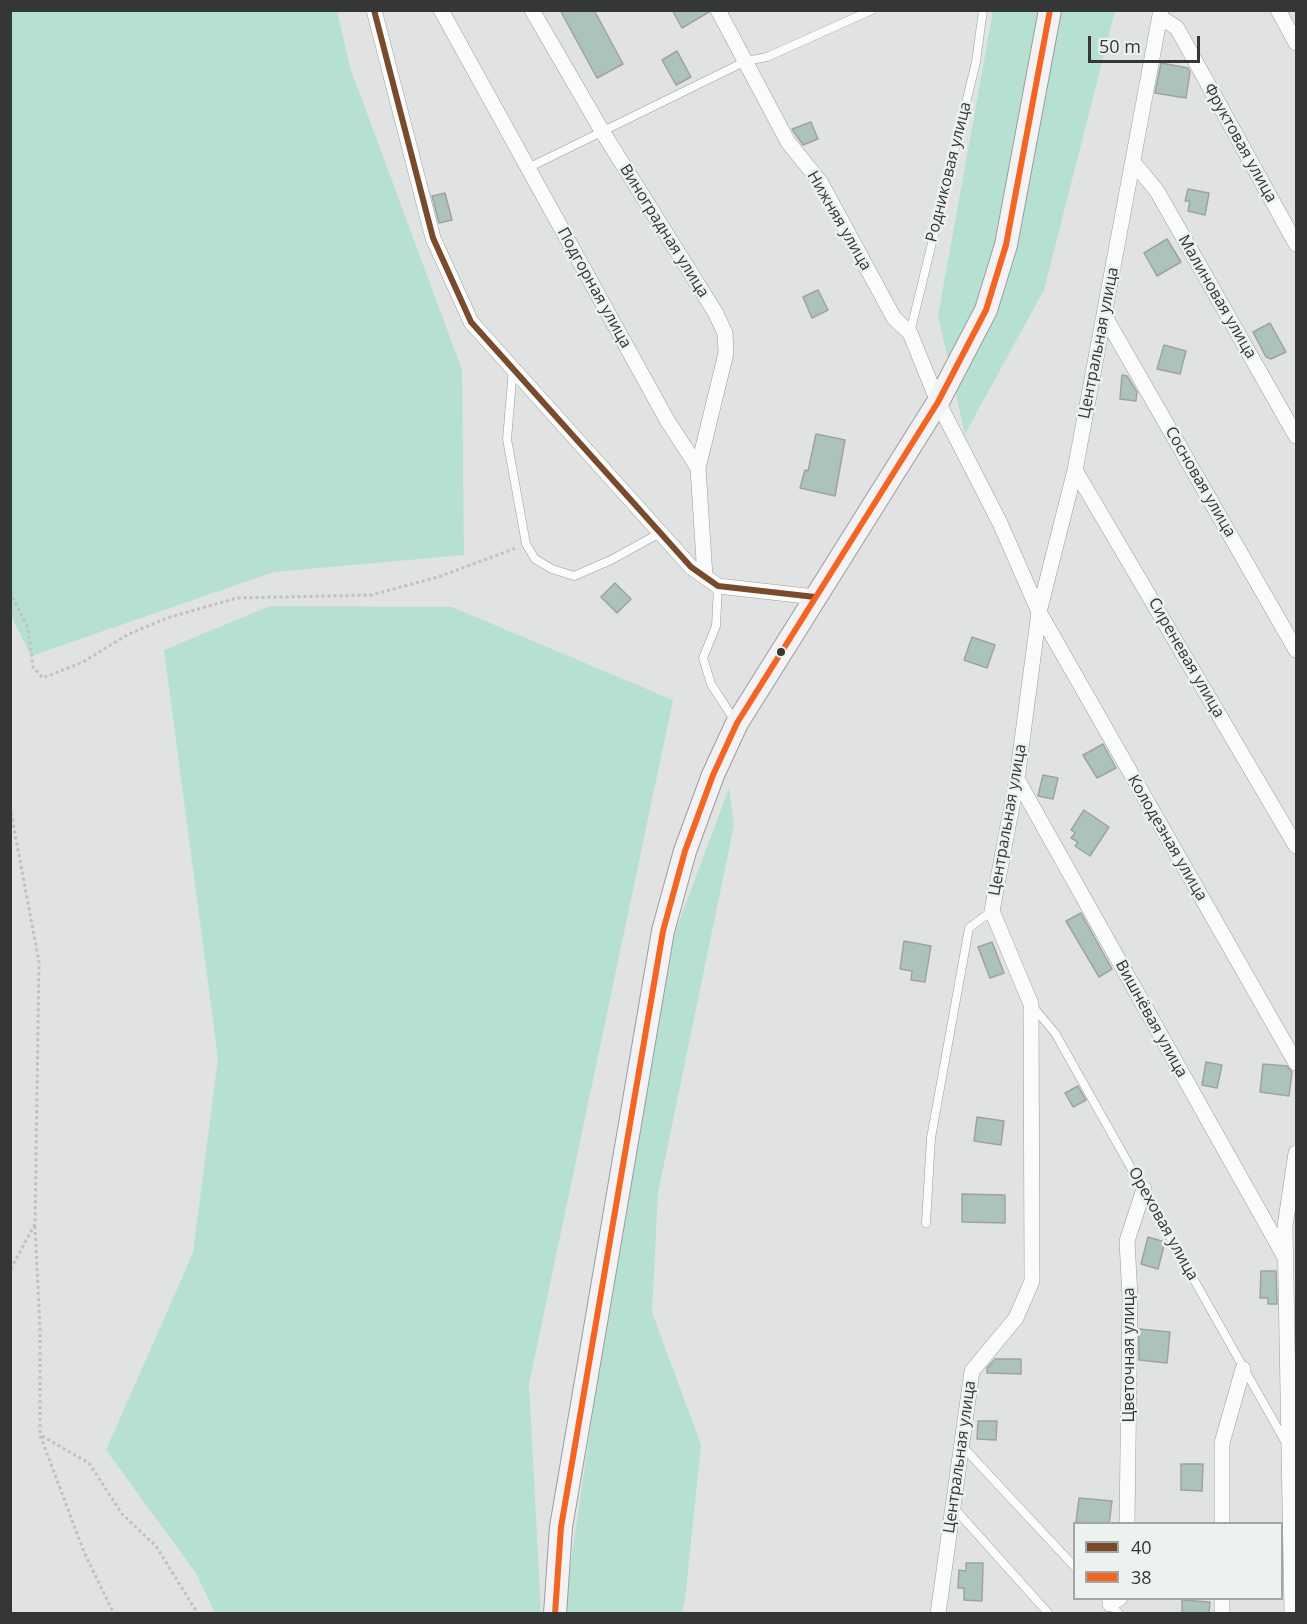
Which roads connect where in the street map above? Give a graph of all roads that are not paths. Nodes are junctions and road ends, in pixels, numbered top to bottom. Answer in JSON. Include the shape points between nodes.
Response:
{"nodes":[{"id":1,"x":374,"y":10,"type":"edge"},
{"id":2,"x":441,"y":10,"type":"edge"},
{"id":3,"x":532,"y":10,"type":"edge"},
{"id":4,"x":718,"y":10,"type":"edge"},
{"id":5,"x":872,"y":10,"type":"edge"},
{"id":6,"x":983,"y":10,"type":"edge"},
{"id":7,"x":1050,"y":10,"type":"edge"},
{"id":8,"x":1278,"y":10,"type":"edge"},
{"id":9,"x":1161,"y":14,"type":"edge"},
{"id":10,"x":1296,"y":43,"type":"edge"},
{"id":11,"x":746,"y":61,"type":"junction"},
{"id":12,"x":602,"y":131,"type":"junction"},
{"id":13,"x":1133,"y":162,"type":"junction"},
{"id":14,"x":528,"y":168,"type":"junction"},
{"id":15,"x":1296,"y":244,"type":"edge"},
{"id":16,"x":1104,"y":315,"type":"junction"},
{"id":17,"x":910,"y":333,"type":"junction"},
{"id":18,"x":513,"y":369,"type":"junction"},
{"id":19,"x":938,"y":402,"type":"junction"},
{"id":20,"x":1296,"y":436,"type":"edge"},
{"id":21,"x":698,"y":468,"type":"junction"},
{"id":22,"x":1075,"y":470,"type":"junction"},
{"id":23,"x":660,"y":532,"type":"junction"},
{"id":24,"x":705,"y":577,"type":"junction"},
{"id":25,"x":718,"y":586,"type":"junction"},
{"id":26,"x":815,"y":597,"type":"junction"},
{"id":27,"x":1039,"y":612,"type":"junction"},
{"id":28,"x":1296,"y":650,"type":"edge"},
{"id":29,"x":737,"y":723,"type":"junction"},
{"id":30,"x":1017,"y":779,"type":"junction"},
{"id":31,"x":1296,"y":846,"type":"edge"},
{"id":32,"x":992,"y":911,"type":"junction"},
{"id":33,"x":1031,"y":1004,"type":"junction"},
{"id":34,"x":1296,"y":1063,"type":"edge"},
{"id":35,"x":1296,"y":1153,"type":"edge"},
{"id":36,"x":1144,"y":1189,"type":"junction"},
{"id":37,"x":926,"y":1223,"type":"dead end"},
{"id":38,"x":1286,"y":1258,"type":"junction"},
{"id":39,"x":1243,"y":1369,"type":"junction"},
{"id":40,"x":961,"y":1445,"type":"junction"},
{"id":41,"x":1289,"y":1449,"type":"junction"},
{"id":42,"x":953,"y":1507,"type":"junction"},
{"id":43,"x":1127,"y":1522,"type":"edge"},
{"id":44,"x":1222,"y":1522,"type":"edge"},
{"id":45,"x":1073,"y":1565,"type":"edge"},
{"id":46,"x":555,"y":1614,"type":"edge"},
{"id":47,"x":938,"y":1614,"type":"edge"},
{"id":48,"x":1049,"y":1614,"type":"edge"},
{"id":49,"x":1292,"y":1614,"type":"edge"}],
"edges":[{"from":1,"to":18,"type":"street","via":[[433,238],[471,322]]},
{"from":2,"to":14,"type":"street","name":"Подгорная улица"},
{"from":3,"to":12,"type":"street","name":"Виноградная улица"},
{"from":4,"to":11,"type":"street","name":"Нижняя улица"},
{"from":5,"to":11,"type":"lane","via":[[768,57]]},
{"from":6,"to":17,"type":"lane","name":"Родниковая улица","via":[[976,62]]},
{"from":7,"to":19,"type":"main road","via":[[1006,245],[986,310]]},
{"from":8,"to":10,"type":"street"},
{"from":9,"to":13,"type":"street","name":"Центральная улица"},
{"from":9,"to":15,"type":"street","name":"Фруктовая улица","via":[[1177,28]]},
{"from":11,"to":12,"type":"lane"},
{"from":11,"to":17,"type":"street","name":"Нижняя улица","via":[[788,142],[821,183],[894,318]]},
{"from":12,"to":14,"type":"lane"},
{"from":12,"to":21,"type":"street","name":"Виноградная улица","via":[[725,333],[726,352]]},
{"from":13,"to":16,"type":"street","name":"Центральная улица"},
{"from":13,"to":20,"type":"street","name":"Малиновая улица","via":[[1157,191]]},
{"from":14,"to":21,"type":"street","name":"Подгорная улица","via":[[667,420]]},
{"from":16,"to":22,"type":"street","name":"Центральная улица"},
{"from":16,"to":28,"type":"street","name":"Сосновая улица"},
{"from":17,"to":19,"type":"street","name":"Нижняя улица"},
{"from":18,"to":23,"type":"street"},
{"from":18,"to":23,"type":"lane","via":[[507,439],[526,544],[535,559],[574,576]]},
{"from":19,"to":26,"type":"main road"},
{"from":19,"to":27,"type":"street","name":"Колодезная улица","via":[[1000,523]]},
{"from":21,"to":24,"type":"street","name":"Подгорная улица"},
{"from":22,"to":27,"type":"street","name":"Центральная улица"},
{"from":22,"to":31,"type":"street","name":"Сиреневая улица"},
{"from":23,"to":24,"type":"street"},
{"from":24,"to":25,"type":"street"},
{"from":25,"to":26,"type":"street"},
{"from":25,"to":29,"type":"lane","via":[[716,626],[704,658],[711,684]]},
{"from":26,"to":29,"type":"main road"},
{"from":27,"to":30,"type":"street","name":"Центральная улица"},
{"from":27,"to":34,"type":"street","name":"Колодезная улица"},
{"from":29,"to":46,"type":"main road","via":[[685,851],[663,932],[561,1527]]},
{"from":30,"to":32,"type":"street","name":"Центральная улица"},
{"from":30,"to":38,"type":"street","name":"Вишнёвая улица"},
{"from":32,"to":33,"type":"street","name":"Центральная улица"},
{"from":32,"to":37,"type":"lane","via":[[969,928],[931,1138]]},
{"from":33,"to":36,"type":"lane","name":"Ореховая улица","via":[[1055,1033]]},
{"from":33,"to":40,"type":"street","name":"Центральная улица","via":[[1032,1281],[1017,1318],[972,1371]]},
{"from":35,"to":38,"type":"street","via":[[1285,1226]]},
{"from":36,"to":39,"type":"lane","name":"Ореховая улица"},
{"from":36,"to":43,"type":"street","name":"Цветочная улица","via":[[1127,1241]]},
{"from":38,"to":41,"type":"street"},
{"from":39,"to":41,"type":"lane","name":"Ореховая улица"},
{"from":39,"to":44,"type":"street","via":[[1222,1443]]},
{"from":40,"to":42,"type":"street","name":"Центральная улица"},
{"from":40,"to":45,"type":"lane"},
{"from":41,"to":49,"type":"street"},
{"from":42,"to":47,"type":"street","name":"Центральная улица"},
{"from":42,"to":48,"type":"lane"}]}
